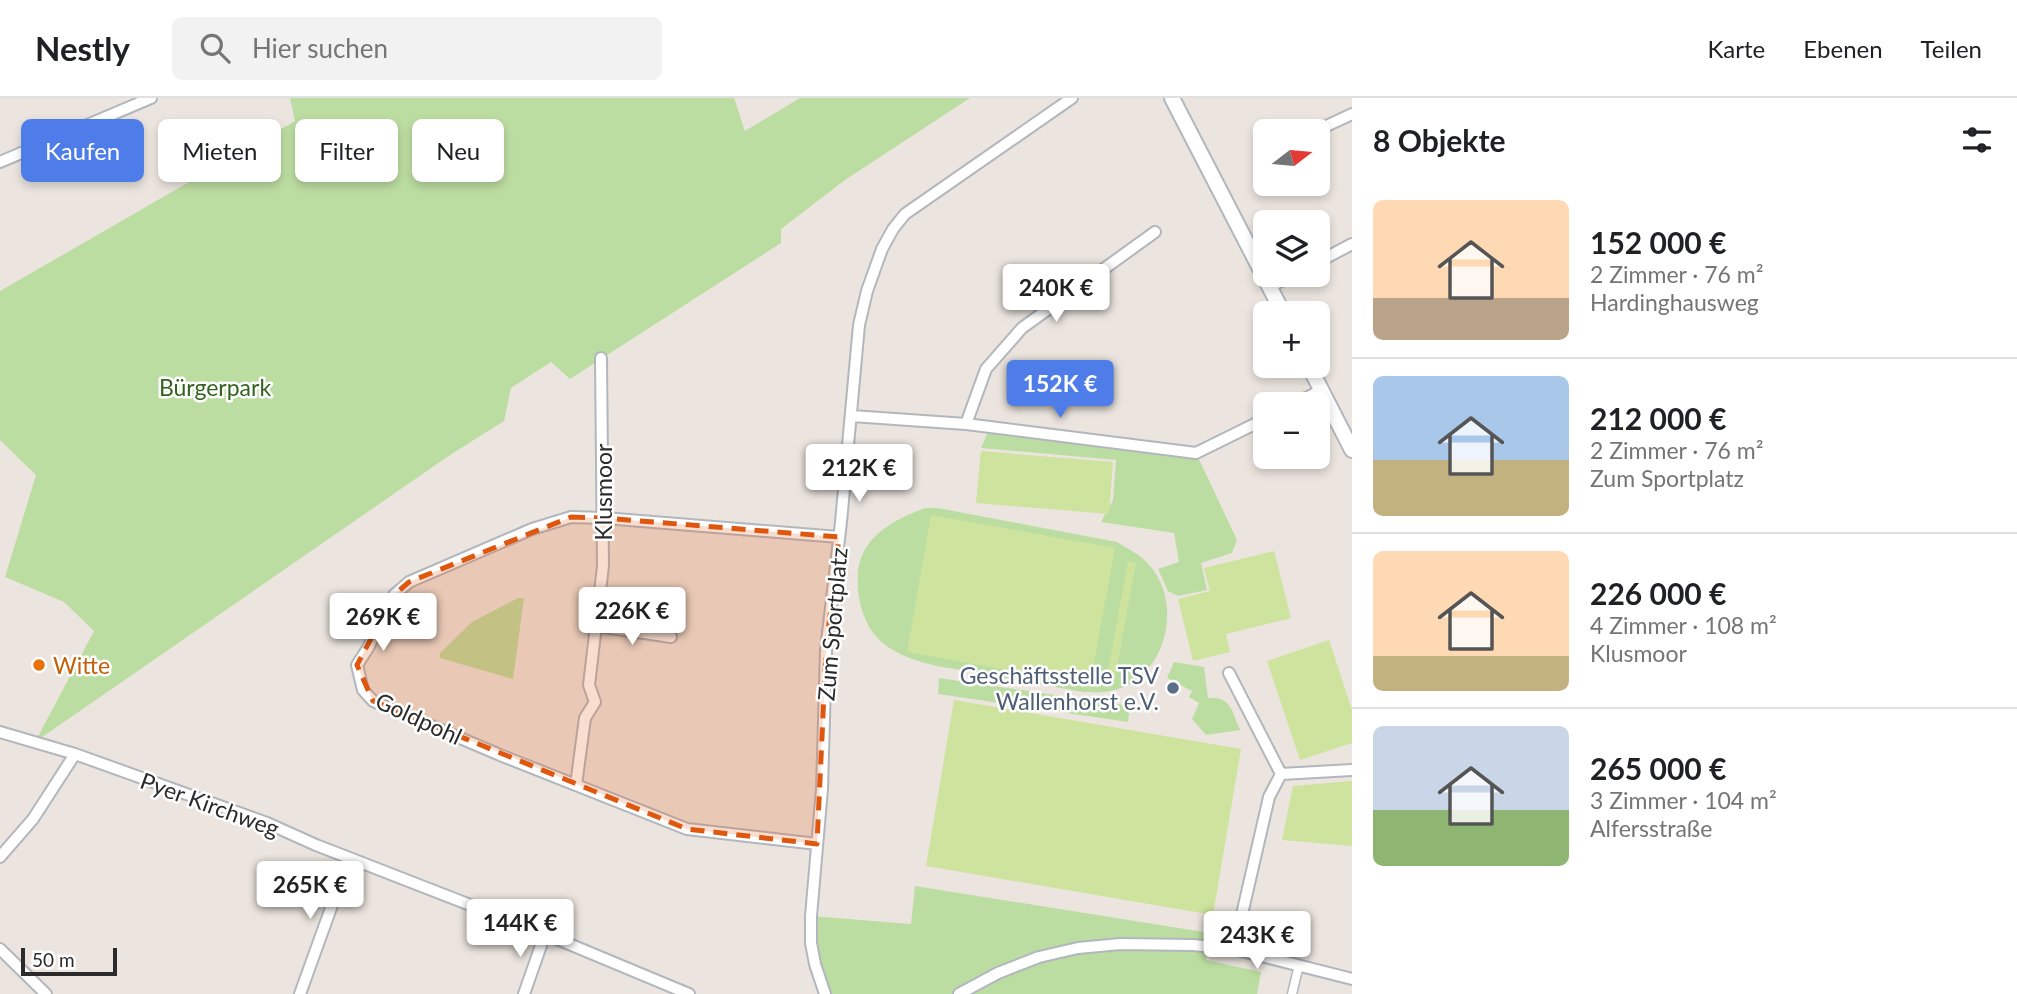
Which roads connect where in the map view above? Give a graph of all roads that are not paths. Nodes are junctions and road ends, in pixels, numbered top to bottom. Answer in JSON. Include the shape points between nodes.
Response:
{"nodes":[{"id":1,"x":150,"y":98,"type":"edge"},
{"id":2,"x":1072,"y":98,"type":"edge"},
{"id":3,"x":1172,"y":98,"type":"edge"},
{"id":4,"x":1352,"y":114,"type":"edge"},
{"id":5,"x":1330,"y":124,"type":"edge"},
{"id":6,"x":0,"y":162,"type":"edge"},
{"id":7,"x":1155,"y":232,"type":"dead end"},
{"id":8,"x":1352,"y":244,"type":"edge"},
{"id":9,"x":1253,"y":256,"type":"edge"},
{"id":10,"x":1330,"y":256,"type":"edge"},
{"id":11,"x":1269,"y":287,"type":"edge"},
{"id":12,"x":1277,"y":301,"type":"edge"},
{"id":13,"x":601,"y":358,"type":"dead end"},
{"id":14,"x":1316,"y":378,"type":"edge"},
{"id":15,"x":1322,"y":390,"type":"junction"},
{"id":16,"x":1318,"y":392,"type":"edge"},
{"id":17,"x":852,"y":416,"type":"junction"},
{"id":18,"x":966,"y":425,"type":"junction"},
{"id":19,"x":1253,"y":425,"type":"edge"},
{"id":20,"x":1352,"y":450,"type":"edge"},
{"id":21,"x":604,"y":518,"type":"junction"},
{"id":22,"x":839,"y":537,"type":"junction"},
{"id":23,"x":597,"y":626,"type":"junction"},
{"id":24,"x":671,"y":637,"type":"dead end"},
{"id":25,"x":1229,"y":673,"type":"dead end"},
{"id":26,"x":0,"y":732,"type":"edge"},
{"id":27,"x":75,"y":754,"type":"junction"},
{"id":28,"x":1352,"y":770,"type":"edge"},
{"id":29,"x":1281,"y":774,"type":"junction"},
{"id":30,"x":576,"y":785,"type":"junction"},
{"id":31,"x":817,"y":844,"type":"junction"},
{"id":32,"x":0,"y":857,"type":"edge"},
{"id":33,"x":349,"y":858,"type":"junction"},
{"id":34,"x":545,"y":934,"type":"junction"},
{"id":35,"x":0,"y":949,"type":"edge"},
{"id":36,"x":1234,"y":949,"type":"junction"},
{"id":37,"x":1299,"y":965,"type":"junction"},
{"id":38,"x":1352,"y":979,"type":"edge"},
{"id":39,"x":46,"y":994,"type":"edge"},
{"id":40,"x":300,"y":994,"type":"edge"},
{"id":41,"x":524,"y":994,"type":"edge"},
{"id":42,"x":689,"y":994,"type":"edge"},
{"id":43,"x":825,"y":994,"type":"edge"},
{"id":44,"x":959,"y":994,"type":"edge"},
{"id":45,"x":1292,"y":994,"type":"edge"}],
"edges":[{"from":1,"to":6,"type":"street"},
{"from":2,"to":17,"type":"street","name":"Zum Sportplatz","via":[[920,203],[892,229],[862,314]]},
{"from":3,"to":9,"type":"street"},
{"from":4,"to":5,"type":"street"},
{"from":7,"to":18,"type":"street","via":[[1022,328],[986,369]]},
{"from":8,"to":10,"type":"street"},
{"from":11,"to":12,"type":"street"},
{"from":13,"to":21,"type":"street","name":"Klusmoor"},
{"from":14,"to":15,"type":"street"},
{"from":15,"to":16,"type":"street"},
{"from":15,"to":20,"type":"street"},
{"from":17,"to":18,"type":"street"},
{"from":17,"to":22,"type":"street","name":"Zum Sportplatz"},
{"from":18,"to":19,"type":"street","via":[[1196,453]]},
{"from":21,"to":22,"type":"street","name":"Goldpohl"},
{"from":21,"to":23,"type":"street","name":"Klusmoor"},
{"from":21,"to":30,"type":"street","name":"Goldpohl","via":[[571,517],[531,529],[409,582],[394,595],[357,665],[363,690],[373,701]]},
{"from":22,"to":31,"type":"street","name":"Zum Sportplatz","via":[[826,650]]},
{"from":23,"to":24,"type":"street"},
{"from":23,"to":30,"type":"street","name":"Klusmoor","via":[[589,685],[595,702],[585,718]]},
{"from":25,"to":29,"type":"street"},
{"from":26,"to":27,"type":"street","name":"Pyer Kirchweg"},
{"from":27,"to":32,"type":"street","via":[[33,819]]},
{"from":27,"to":33,"type":"street","name":"Pyer Kirchweg","via":[[267,823]]},
{"from":28,"to":29,"type":"street"},
{"from":29,"to":36,"type":"street","via":[[1269,797]]},
{"from":30,"to":31,"type":"street","name":"Goldpohl","via":[[687,829]]},
{"from":31,"to":43,"type":"street","name":"Zum Sportplatz","via":[[811,943]]},
{"from":33,"to":34,"type":"street","name":"Pyer Kirchweg"},
{"from":33,"to":40,"type":"street"},
{"from":34,"to":41,"type":"street"},
{"from":34,"to":42,"type":"street","name":"Pyer Kirchweg"},
{"from":35,"to":39,"type":"street"},
{"from":36,"to":37,"type":"street"},
{"from":36,"to":44,"type":"street","via":[[1144,944],[1078,948],[998,972]]},
{"from":37,"to":38,"type":"street"},
{"from":37,"to":45,"type":"street"}]}
